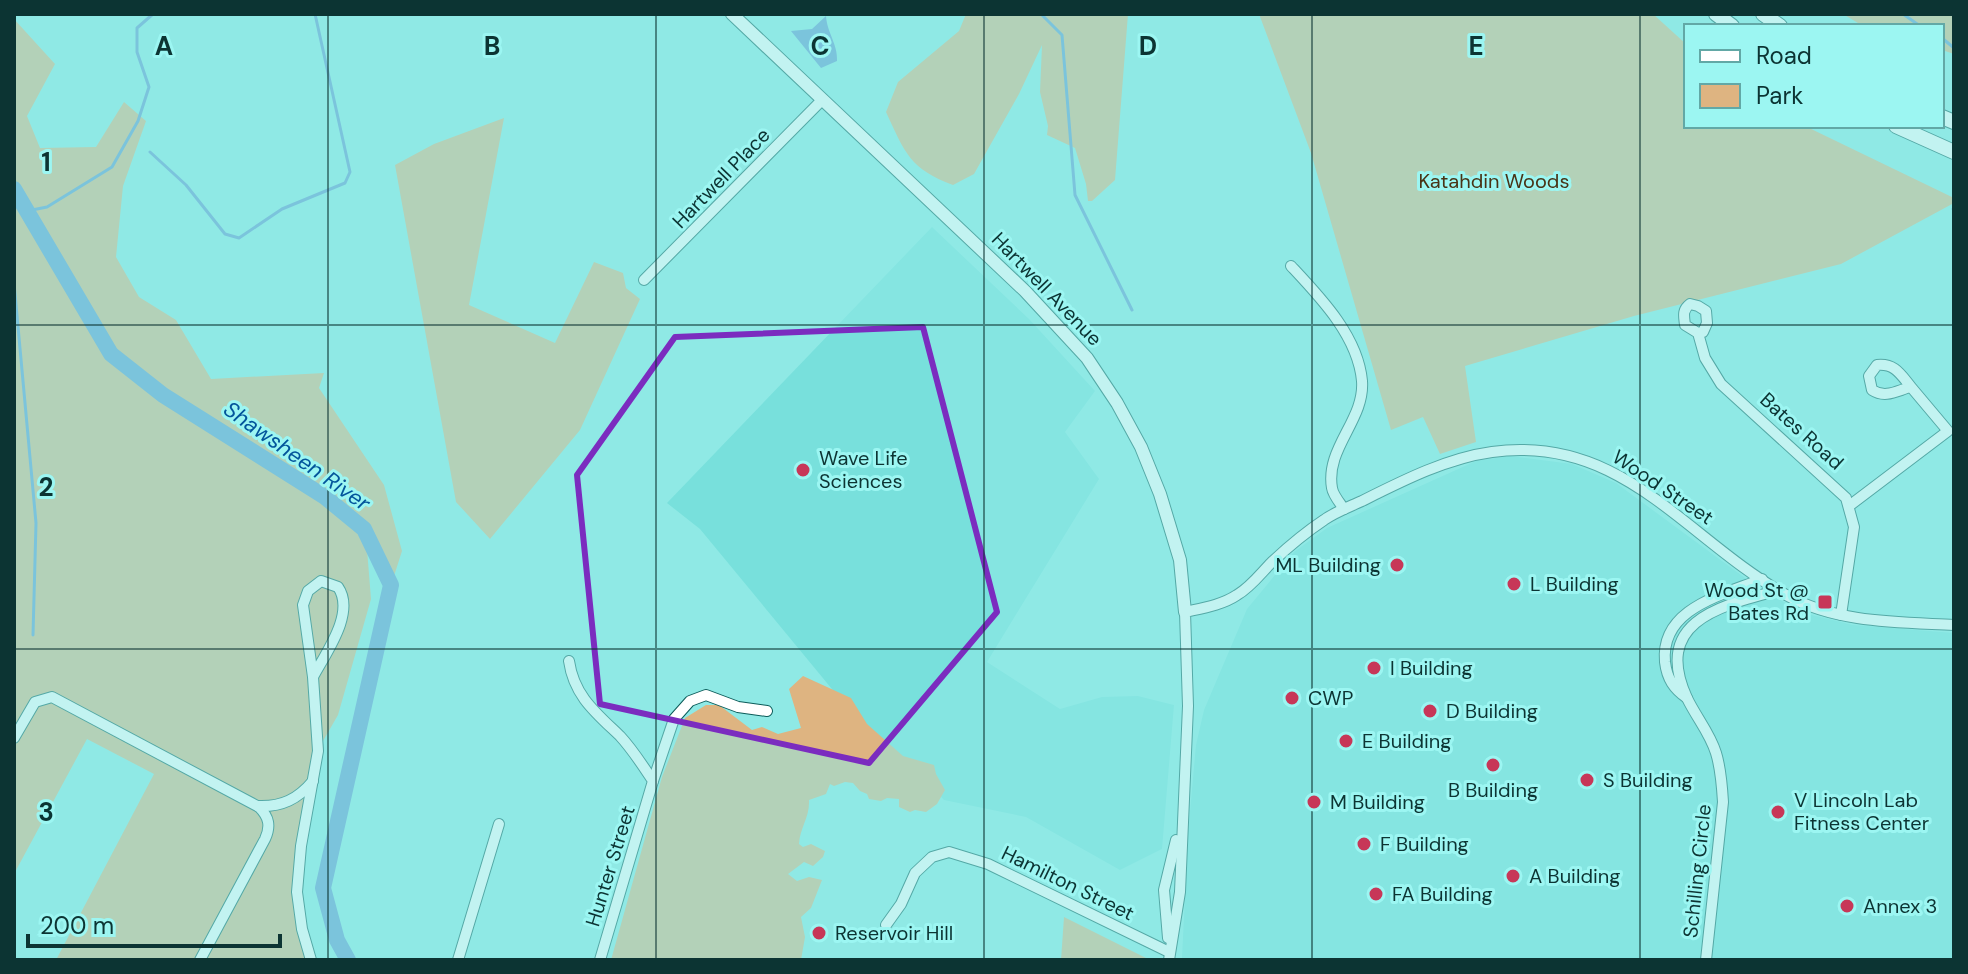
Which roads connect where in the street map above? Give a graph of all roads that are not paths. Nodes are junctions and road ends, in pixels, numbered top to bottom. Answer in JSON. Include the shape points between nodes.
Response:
{"nodes":[{"id":1,"x":732,"y":14,"type":"edge"},
{"id":2,"x":822,"y":100,"type":"junction"},
{"id":3,"x":1900,"y":128,"type":"edge"},
{"id":4,"x":1954,"y":152,"type":"edge"},
{"id":5,"x":1291,"y":266,"type":"dead end"},
{"id":6,"x":644,"y":280,"type":"dead end"},
{"id":7,"x":1698,"y":333,"type":"dead end"},
{"id":8,"x":1911,"y":387,"type":"dead end"},
{"id":9,"x":1951,"y":434,"type":"edge"},
{"id":10,"x":1849,"y":506,"type":"junction"},
{"id":11,"x":1344,"y":509,"type":"junction"},
{"id":12,"x":1762,"y":579,"type":"junction"},
{"id":13,"x":1779,"y":590,"type":"junction"},
{"id":14,"x":1185,"y":612,"type":"junction"},
{"id":15,"x":1841,"y":615,"type":"junction"},
{"id":16,"x":1954,"y":625,"type":"edge"},
{"id":17,"x":569,"y":661,"type":"dead end"},
{"id":18,"x":313,"y":677,"type":"junction"},
{"id":19,"x":1687,"y":698,"type":"junction"},
{"id":20,"x":767,"y":711,"type":"dead end"},
{"id":21,"x":14,"y":738,"type":"edge"},
{"id":22,"x":314,"y":779,"type":"junction"},
{"id":23,"x":653,"y":781,"type":"junction"},
{"id":24,"x":257,"y":806,"type":"junction"},
{"id":25,"x":1181,"y":820,"type":"junction"},
{"id":26,"x":499,"y":824,"type":"dead end"},
{"id":27,"x":886,"y":925,"type":"dead end"},
{"id":28,"x":1169,"y":956,"type":"edge"},
{"id":29,"x":200,"y":960,"type":"edge"},
{"id":30,"x":311,"y":960,"type":"edge"},
{"id":31,"x":458,"y":960,"type":"edge"},
{"id":32,"x":600,"y":960,"type":"edge"},
{"id":33,"x":1706,"y":960,"type":"edge"}],
"edges":[{"from":1,"to":2,"type":"main road","name":"Hartwell Avenue"},
{"from":2,"to":6,"type":"street","name":"Hartwell Place"},
{"from":2,"to":14,"type":"main road","name":"Hartwell Avenue","via":[[1017,282],[1087,358],[1129,425],[1155,482],[1180,560]]},
{"from":3,"to":4,"type":"highway"},
{"from":5,"to":11,"type":"street","via":[[1339,324],[1362,382],[1360,402],[1333,465],[1332,489]]},
{"from":7,"to":10,"type":"street","name":"Bates Road","via":[[1721,384],[1835,485]]},
{"from":8,"to":9,"type":"street"},
{"from":9,"to":10,"type":"street"},
{"from":10,"to":15,"type":"street","via":[[1854,527]]},
{"from":11,"to":12,"type":"street","name":"Wood Street","via":[[1469,457],[1522,450],[1566,453],[1638,488]]},
{"from":11,"to":14,"type":"street","name":"Wood Street","via":[[1292,545],[1240,593]]},
{"from":12,"to":13,"type":"street","name":"Wood Street"},
{"from":12,"to":19,"type":"street","name":"Schilling Circle","via":[[1702,602],[1674,626],[1666,670],[1671,684]]},
{"from":13,"to":15,"type":"street","name":"Wood Street"},
{"from":13,"to":19,"type":"street","name":"Schilling Circle","via":[[1717,610],[1688,629],[1677,656]]},
{"from":14,"to":25,"type":"street","name":"Hartwell Avenue","via":[[1188,706]]},
{"from":15,"to":16,"type":"street","name":"Wood Street"},
{"from":17,"to":23,"type":"street","via":[[571,678],[588,708],[622,738]]},
{"from":18,"to":18,"type":"street","via":[[344,607],[338,587],[321,581],[308,591],[303,605]]},
{"from":18,"to":22,"type":"street","via":[[318,751]]},
{"from":19,"to":33,"type":"street","name":"Schilling Circle","via":[[1716,751],[1722,779]]},
{"from":20,"to":23,"type":"street","name":"Hunter Street","via":[[706,695],[690,701],[674,719]]},
{"from":21,"to":24,"type":"street","via":[[31,706],[52,697]]},
{"from":22,"to":24,"type":"street","via":[[290,802]]},
{"from":22,"to":30,"type":"street","via":[[297,892]]},
{"from":23,"to":32,"type":"street","name":"Hunter Street"},
{"from":24,"to":29,"type":"street","via":[[267,818],[268,833]]},
{"from":25,"to":28,"type":"street","name":"Hartwell Avenue","via":[[1180,892]]},
{"from":25,"to":28,"type":"street","name":"Hartwell Avenue","via":[[1164,890]]},
{"from":26,"to":31,"type":"street"},
{"from":27,"to":28,"type":"street","name":"Hamilton Street","via":[[915,873],[932,857],[949,852],[988,864]]}]}
